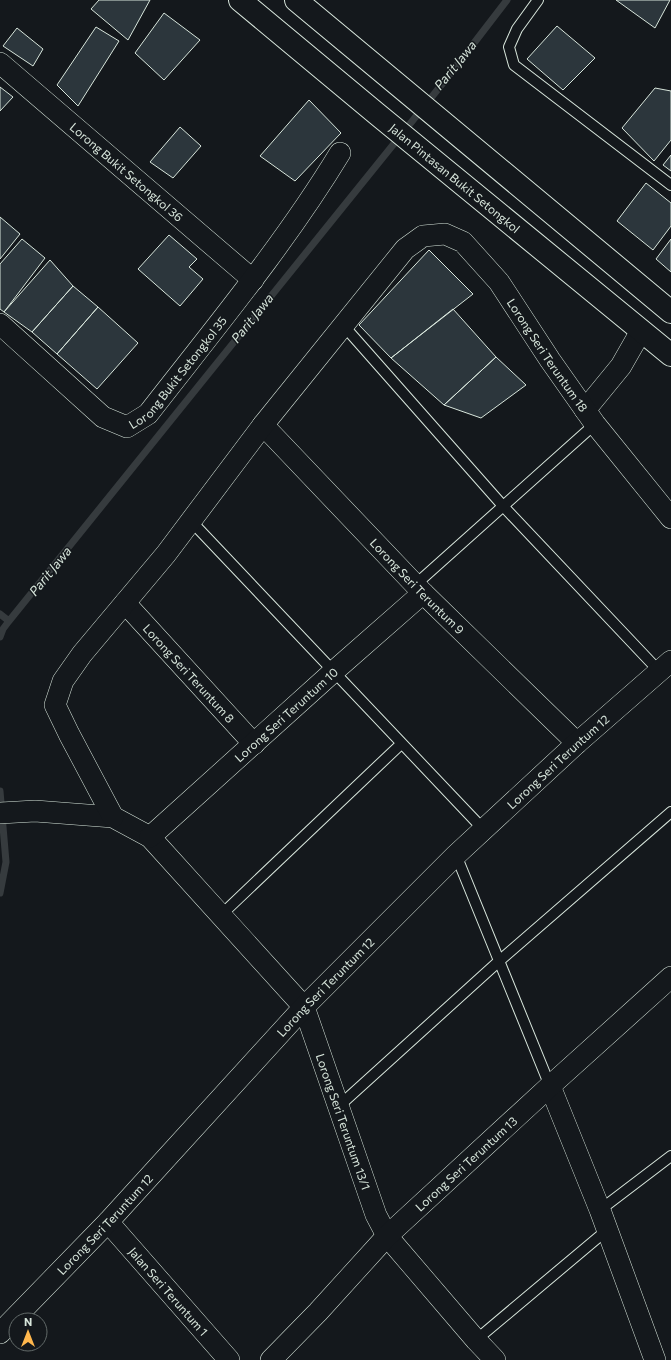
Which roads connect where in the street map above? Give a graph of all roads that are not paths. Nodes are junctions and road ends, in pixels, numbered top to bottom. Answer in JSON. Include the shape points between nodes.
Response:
{"nodes":[{"id":1,"x":240,"y":0,"type":"edge"},
{"id":2,"x":296,"y":0,"type":"edge"},
{"id":3,"x":538,"y":0,"type":"edge"},
{"id":4,"x":0,"y":63,"type":"edge"},
{"id":5,"x":340,"y":153,"type":"dead end"},
{"id":6,"x":671,"y":185,"type":"edge"},
{"id":7,"x":253,"y":280,"type":"junction"},
{"id":8,"x":671,"y":312,"type":"edge"},
{"id":9,"x":0,"y":324,"type":"edge"},
{"id":10,"x":344,"y":326,"type":"junction"},
{"id":11,"x":641,"y":330,"type":"junction"},
{"id":12,"x":671,"y":355,"type":"edge"},
{"id":13,"x":590,"y":417,"type":"junction"},
{"id":14,"x":263,"y":425,"type":"junction"},
{"id":15,"x":503,"y":506,"type":"junction"},
{"id":16,"x":671,"y":518,"type":"edge"},
{"id":17,"x":191,"y":521,"type":"junction"},
{"id":18,"x":419,"y":589,"type":"junction"},
{"id":19,"x":125,"y":603,"type":"junction"},
{"id":20,"x":665,"y":666,"type":"edge"},
{"id":21,"x":332,"y":672,"type":"junction"},
{"id":22,"x":577,"y":743,"type":"junction"},
{"id":23,"x":254,"y":744,"type":"junction"},
{"id":24,"x":401,"y":744,"type":"junction"},
{"id":25,"x":671,"y":812,"type":"edge"},
{"id":26,"x":0,"y":813,"type":"edge"},
{"id":27,"x":114,"y":817,"type":"junction"},
{"id":28,"x":484,"y":830,"type":"junction"},
{"id":29,"x":150,"y":837,"type":"junction"},
{"id":30,"x":456,"y":855,"type":"junction"},
{"id":31,"x":220,"y":915,"type":"junction"},
{"id":32,"x":498,"y":962,"type":"junction"},
{"id":33,"x":671,"y":977,"type":"edge"},
{"id":34,"x":304,"y":1007,"type":"junction"},
{"id":35,"x":550,"y":1086,"type":"junction"},
{"id":36,"x":339,"y":1106,"type":"junction"},
{"id":37,"x":671,"y":1156,"type":"edge"},
{"id":38,"x":600,"y":1210,"type":"junction"},
{"id":39,"x":108,"y":1222,"type":"junction"},
{"id":40,"x":607,"y":1230,"type":"junction"},
{"id":41,"x":387,"y":1236,"type":"junction"},
{"id":42,"x":0,"y":1333,"type":"edge"},
{"id":43,"x":476,"y":1340,"type":"junction"},
{"id":44,"x":671,"y":1355,"type":"edge"},
{"id":45,"x":229,"y":1360,"type":"edge"},
{"id":46,"x":271,"y":1360,"type":"edge"},
{"id":47,"x":495,"y":1360,"type":"edge"},
{"id":48,"x":655,"y":1360,"type":"edge"},
{"id":49,"x":666,"y":1360,"type":"edge"}],
"edges":[{"from":1,"to":11,"type":"main road","name":"Jalan Pintasan Bukit Setongkol"},
{"from":2,"to":8,"type":"main road"},
{"from":3,"to":6,"type":"lane","via":[[517,29],[509,47],[514,64]]},
{"from":4,"to":7,"type":"street","name":"Lorong Bukit Setongkol 36"},
{"from":5,"to":7,"type":"street","via":[[316,192]]},
{"from":7,"to":9,"type":"street","name":"Lorong Bukit Setongkol 35","via":[[148,414],[127,427],[103,417]]},
{"from":10,"to":13,"type":"street","name":"Lorong Seri Teruntum 18","via":[[405,249],[423,236],[445,234],[463,242],[499,282]]},
{"from":10,"to":14,"type":"street","name":"Lorong Seri Teruntum 18"},
{"from":10,"to":15,"type":"lane"},
{"from":11,"to":12,"type":"main road","name":"Jalan Pintasan Bukit Setongkol"},
{"from":11,"to":13,"type":"street"},
{"from":13,"to":15,"type":"lane"},
{"from":13,"to":16,"type":"street","name":"Lorong Seri Teruntum 18"},
{"from":14,"to":17,"type":"street","name":"Lorong Seri Teruntum 18"},
{"from":14,"to":18,"type":"street","name":"Lorong Seri Teruntum 9"},
{"from":15,"to":18,"type":"lane"},
{"from":15,"to":20,"type":"lane"},
{"from":17,"to":19,"type":"street","name":"Lorong Seri Teruntum 18"},
{"from":17,"to":21,"type":"lane"},
{"from":18,"to":21,"type":"street","name":"Lorong Seri Teruntum 10"},
{"from":18,"to":22,"type":"street","name":"Lorong Seri Teruntum 9"},
{"from":19,"to":23,"type":"street","name":"Lorong Seri Teruntum 8"},
{"from":19,"to":27,"type":"street","name":"Lorong Seri Teruntum 18","via":[[63,681],[55,705]]},
{"from":20,"to":22,"type":"street","name":"Lorong Seri Teruntum 12"},
{"from":21,"to":23,"type":"street","name":"Lorong Seri Teruntum 10"},
{"from":21,"to":24,"type":"lane"},
{"from":22,"to":28,"type":"street","name":"Lorong Seri Teruntum 12"},
{"from":23,"to":29,"type":"street","name":"Lorong Seri Teruntum 10"},
{"from":24,"to":28,"type":"lane"},
{"from":24,"to":31,"type":"lane"},
{"from":25,"to":32,"type":"lane"},
{"from":26,"to":27,"type":"street","via":[[35,811]]},
{"from":27,"to":29,"type":"street"},
{"from":28,"to":30,"type":"street","name":"Lorong Seri Teruntum 12"},
{"from":29,"to":31,"type":"street"},
{"from":30,"to":32,"type":"lane"},
{"from":30,"to":34,"type":"street","name":"Lorong Seri Teruntum 12"},
{"from":31,"to":34,"type":"street"},
{"from":32,"to":35,"type":"lane"},
{"from":32,"to":36,"type":"lane"},
{"from":33,"to":35,"type":"street","name":"Lorong Seri Teruntum 13"},
{"from":34,"to":36,"type":"street","name":"Lorong Seri Teruntum 13/1"},
{"from":34,"to":39,"type":"street","name":"Lorong Seri Teruntum 12"},
{"from":35,"to":38,"type":"street"},
{"from":35,"to":41,"type":"street","name":"Lorong Seri Teruntum 13"},
{"from":36,"to":41,"type":"street","name":"Lorong Seri Teruntum 13/1","via":[[376,1215]]},
{"from":37,"to":38,"type":"lane"},
{"from":38,"to":40,"type":"street"},
{"from":39,"to":42,"type":"street","name":"Lorong Seri Teruntum 12"},
{"from":39,"to":45,"type":"street","name":"Jalan Seri Teruntum 1"},
{"from":40,"to":43,"type":"lane"},
{"from":40,"to":48,"type":"street"},
{"from":41,"to":43,"type":"street","name":"Lorong Seri Teruntum 13/1"},
{"from":41,"to":46,"type":"street","name":"Lorong Seri Teruntum 13"},
{"from":43,"to":47,"type":"street","name":"Lorong Seri Teruntum 13/1"},
{"from":44,"to":49,"type":"street"}]}
